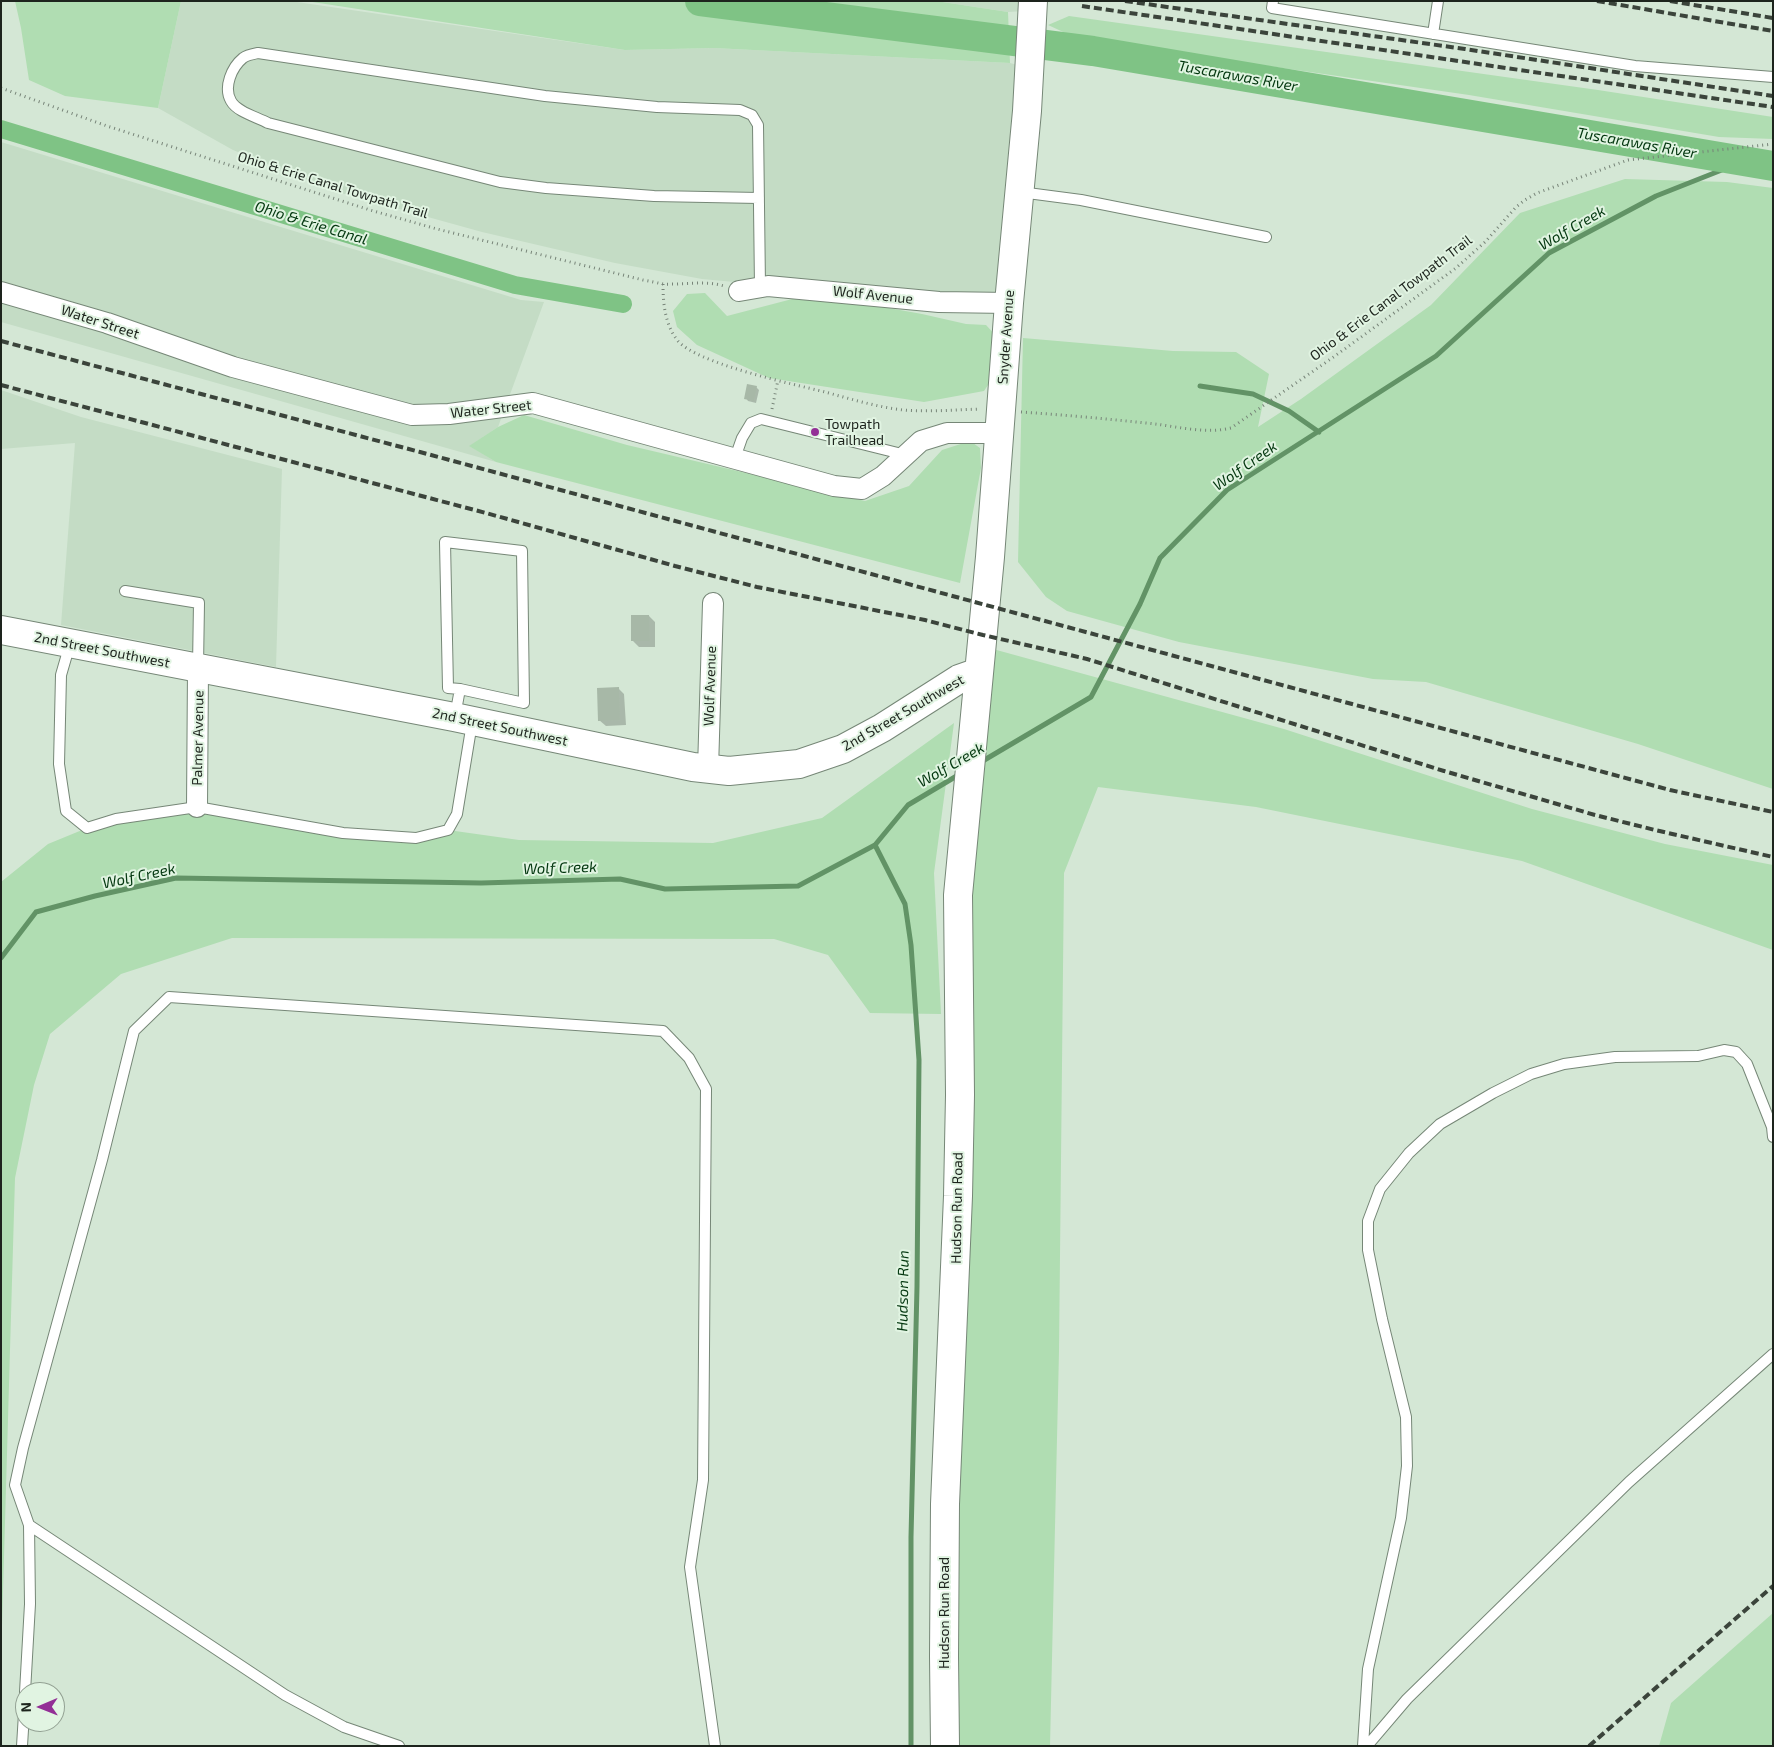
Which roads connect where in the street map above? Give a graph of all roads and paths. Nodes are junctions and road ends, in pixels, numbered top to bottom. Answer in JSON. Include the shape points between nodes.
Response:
{"nodes":[{"id":1,"x":1033,"y":1,"type":"edge"},
{"id":2,"x":1273,"y":1,"type":"edge"},
{"id":3,"x":1438,"y":1,"type":"edge"},
{"id":4,"x":1433,"y":34,"type":"junction"},
{"id":5,"x":1773,"y":77,"type":"edge"},
{"id":6,"x":1,"y":88,"type":"edge"},
{"id":7,"x":1773,"y":144,"type":"edge"},
{"id":8,"x":1019,"y":192,"type":"junction"},
{"id":9,"x":759,"y":198,"type":"junction"},
{"id":10,"x":1266,"y":237,"type":"dead end"},
{"id":11,"x":663,"y":284,"type":"junction"},
{"id":12,"x":760,"y":287,"type":"junction"},
{"id":13,"x":739,"y":291,"type":"joint"},
{"id":14,"x":1,"y":292,"type":"edge"},
{"id":15,"x":1009,"y":303,"type":"junction"},
{"id":16,"x":778,"y":380,"type":"junction"},
{"id":17,"x":989,"y":408,"type":"dead end"},
{"id":18,"x":1015,"y":411,"type":"dead end"},
{"id":19,"x":774,"y":423,"type":"junction"},
{"id":20,"x":999,"y":433,"type":"junction"},
{"id":21,"x":906,"y":455,"type":"junction"},
{"id":22,"x":735,"y":458,"type":"junction"},
{"id":23,"x":124,"y":591,"type":"dead end"},
{"id":24,"x":713,"y":603,"type":"dead end"},
{"id":25,"x":1,"y":630,"type":"edge"},
{"id":26,"x":70,"y":643,"type":"junction"},
{"id":27,"x":198,"y":669,"type":"junction"},
{"id":28,"x":979,"y":672,"type":"junction"},
{"id":29,"x":460,"y":690,"type":"junction"},
{"id":30,"x":463,"y":719,"type":"junction"},
{"id":31,"x":708,"y":768,"type":"junction"},
{"id":32,"x":197,"y":807,"type":"junction"},
{"id":33,"x":1773,"y":1137,"type":"edge"},
{"id":34,"x":1773,"y":1354,"type":"edge"},
{"id":35,"x":29,"y":1525,"type":"junction"},
{"id":36,"x":26,"y":1682,"type":"edge"},
{"id":37,"x":23,"y":1732,"type":"edge"},
{"id":38,"x":22,"y":1746,"type":"edge"},
{"id":39,"x":399,"y":1746,"type":"edge"},
{"id":40,"x":715,"y":1746,"type":"edge"},
{"id":41,"x":945,"y":1746,"type":"edge"},
{"id":42,"x":1363,"y":1746,"type":"edge"},
{"id":43,"x":1367,"y":1746,"type":"edge"}],
"edges":[{"from":1,"to":8,"type":"main road","name":"Snyder Avenue"},
{"from":2,"to":4,"type":"lane","via":[[1272,8]]},
{"from":3,"to":4,"type":"lane"},
{"from":4,"to":5,"type":"lane","via":[[1635,66]]},
{"from":6,"to":11,"type":"path","name":"Ohio & Erie Canal Towpath Trail","via":[[106,126],[370,210]]},
{"from":7,"to":18,"type":"path","name":"Ohio & Erie Canal Towpath Trail","via":[[1628,160],[1525,200],[1456,268],[1231,428],[1222,431],[1190,429]]},
{"from":8,"to":10,"type":"lane","via":[[1080,200]]},
{"from":8,"to":15,"type":"main road","name":"Snyder Avenue"},
{"from":9,"to":9,"type":"lane","via":[[758,125],[752,115],[740,110],[657,107],[545,96],[258,52],[244,57],[233,68],[227,89],[231,101],[268,123],[500,182],[654,196]]},
{"from":9,"to":12,"type":"lane"},
{"from":11,"to":13,"type":"path","name":"Ohio & Erie Canal Towpath Trail","via":[[718,284]]},
{"from":11,"to":16,"type":"path","via":[[666,318],[679,342],[706,358]]},
{"from":12,"to":13,"type":"street","name":"Wolf Avenue"},
{"from":12,"to":15,"type":"street","name":"Wolf Avenue","via":[[939,302]]},
{"from":14,"to":22,"type":"street","name":"Water Street","via":[[108,323],[233,367],[412,414],[448,414],[533,403]]},
{"from":15,"to":20,"type":"main road","name":"Snyder Avenue"},
{"from":16,"to":17,"type":"path","via":[[903,410]]},
{"from":16,"to":19,"type":"path","via":[[771,406]]},
{"from":19,"to":21,"type":"lane"},
{"from":19,"to":22,"type":"lane","via":[[761,419],[751,422]]},
{"from":20,"to":21,"type":"street","name":"Water Street","via":[[947,433],[921,441]]},
{"from":20,"to":28,"type":"main road","name":"Snyder Avenue"},
{"from":21,"to":22,"type":"street","name":"Water Street","via":[[883,476],[862,489],[834,486]]},
{"from":23,"to":27,"type":"lane","via":[[199,603]]},
{"from":24,"to":31,"type":"street","name":"Wolf Avenue"},
{"from":25,"to":26,"type":"main road","name":"2nd Street Southwest"},
{"from":26,"to":27,"type":"main road","name":"2nd Street Southwest"},
{"from":26,"to":32,"type":"lane","via":[[61,675],[60,715],[59,764],[66,810],[87,828],[116,819]]},
{"from":27,"to":30,"type":"main road","name":"2nd Street Southwest"},
{"from":27,"to":32,"type":"street","name":"Palmer Avenue"},
{"from":28,"to":31,"type":"main road","name":"2nd Street Southwest","via":[[958,679],[843,749],[799,764],[729,771]]},
{"from":28,"to":41,"type":"main road","name":"Hudson Run Road","via":[[958,895],[960,1095],[945,1504]]},
{"from":29,"to":29,"type":"lane","via":[[448,688],[445,542],[522,551],[524,703]]},
{"from":29,"to":30,"type":"lane"},
{"from":30,"to":31,"type":"main road","name":"2nd Street Southwest"},
{"from":30,"to":32,"type":"lane","via":[[457,814],[448,830],[416,838],[343,833]]},
{"from":33,"to":42,"type":"lane","via":[[1747,1064],[1736,1052],[1724,1050],[1698,1056],[1590,1060],[1531,1074],[1440,1124],[1409,1153],[1380,1189],[1368,1221],[1368,1250],[1406,1417],[1407,1466],[1401,1518],[1368,1669]]},
{"from":34,"to":43,"type":"lane","via":[[1622,1488],[1407,1699]]},
{"from":35,"to":36,"type":"lane","via":[[30,1604]]},
{"from":35,"to":39,"type":"lane","via":[[285,1695],[344,1727]]},
{"from":35,"to":40,"type":"lane","via":[[15,1485],[23,1448],[134,1031],[169,997],[663,1031],[689,1058],[706,1089],[703,1480],[690,1567]]},
{"from":37,"to":38,"type":"lane"}]}
